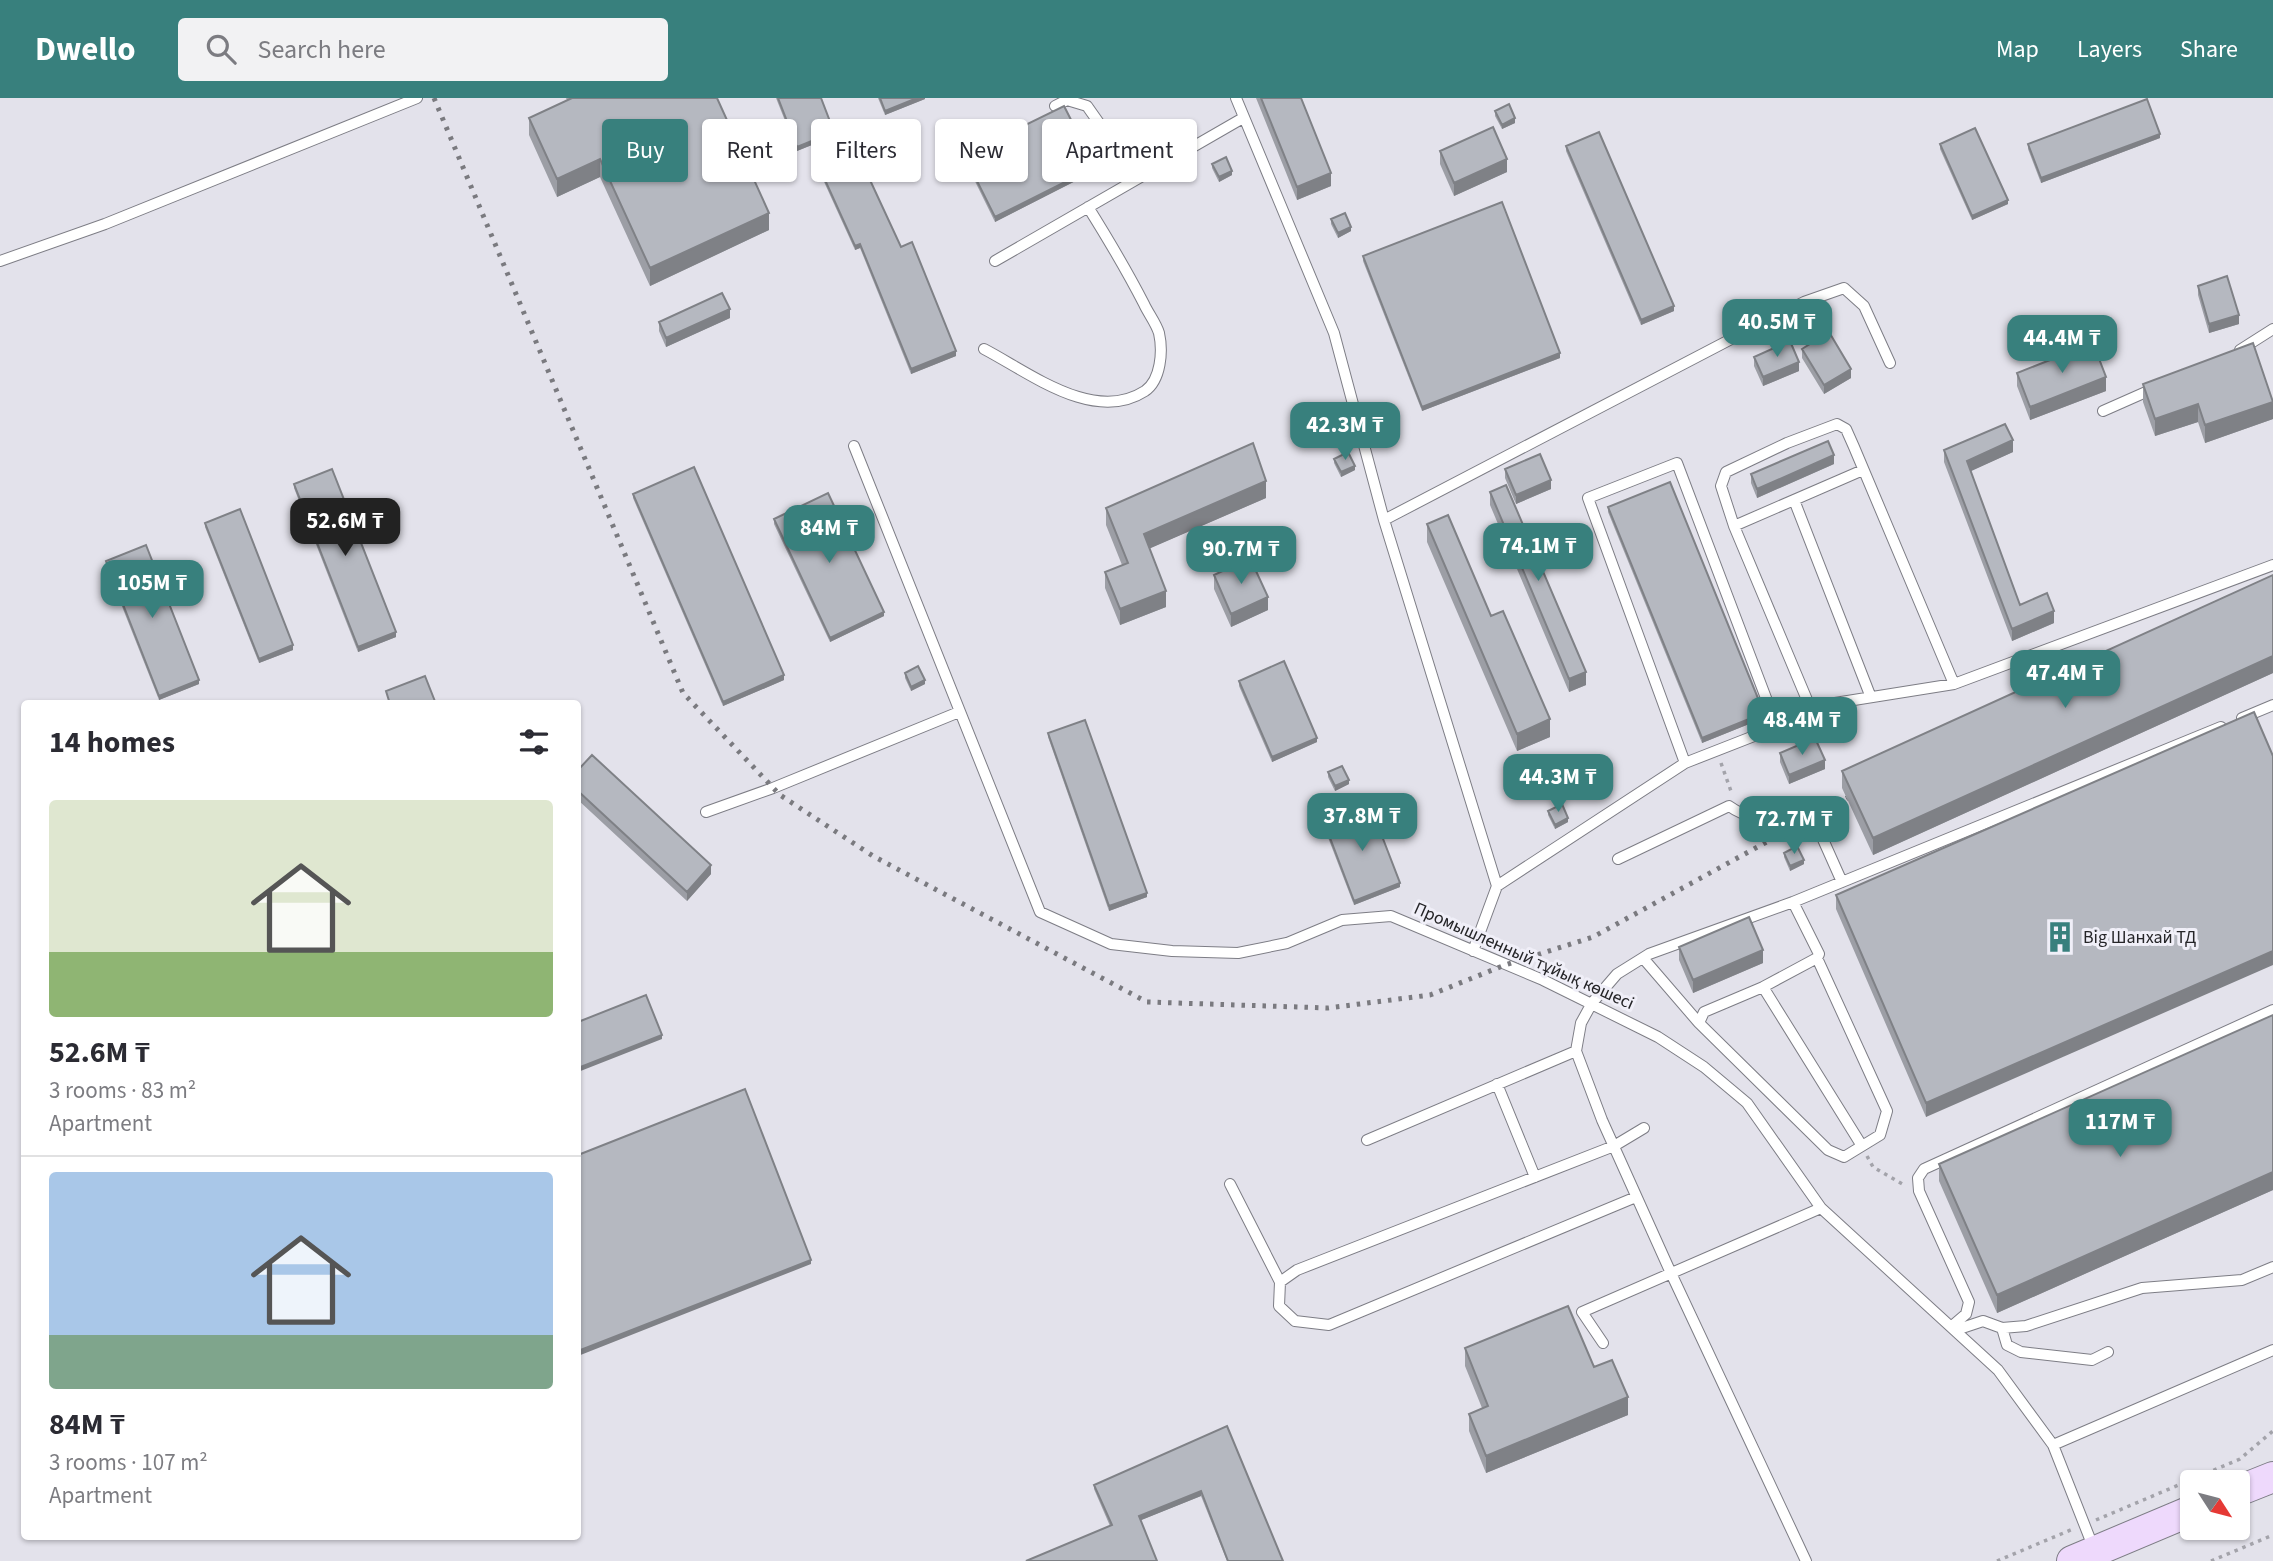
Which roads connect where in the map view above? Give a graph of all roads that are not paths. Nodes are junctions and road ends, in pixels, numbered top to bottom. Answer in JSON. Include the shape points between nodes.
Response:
{"nodes":[{"id":1,"x":417,"y":98,"type":"edge"},
{"id":2,"x":1236,"y":98,"type":"edge"},
{"id":3,"x":1055,"y":106,"type":"dead end"},
{"id":4,"x":1243,"y":118,"type":"junction"},
{"id":5,"x":1096,"y":119,"type":"edge"},
{"id":6,"x":1197,"y":144,"type":"edge"},
{"id":7,"x":1129,"y":182,"type":"edge"},
{"id":8,"x":1088,"y":207,"type":"junction"},
{"id":9,"x":0,"y":261,"type":"edge"},
{"id":10,"x":995,"y":261,"type":"dead end"},
{"id":11,"x":2273,"y":329,"type":"edge"},
{"id":12,"x":984,"y":349,"type":"dead end"},
{"id":13,"x":2233,"y":353,"type":"edge"},
{"id":14,"x":1890,"y":363,"type":"dead end"},
{"id":15,"x":2162,"y":385,"type":"edge"},
{"id":16,"x":2103,"y":411,"type":"dead end"},
{"id":17,"x":854,"y":446,"type":"dead end"},
{"id":18,"x":1863,"y":470,"type":"junction"},
{"id":19,"x":1794,"y":500,"type":"junction"},
{"id":20,"x":1384,"y":520,"type":"junction"},
{"id":21,"x":1734,"y":526,"type":"junction"},
{"id":22,"x":2273,"y":565,"type":"edge"},
{"id":23,"x":1954,"y":684,"type":"junction"},
{"id":24,"x":1870,"y":695,"type":"junction"},
{"id":25,"x":2273,"y":705,"type":"edge"},
{"id":26,"x":1810,"y":707,"type":"junction"},
{"id":27,"x":959,"y":712,"type":"junction"},
{"id":28,"x":1777,"y":727,"type":"junction"},
{"id":29,"x":1685,"y":763,"type":"junction"},
{"id":30,"x":706,"y":812,"type":"dead end"},
{"id":31,"x":1618,"y":859,"type":"dead end"},
{"id":32,"x":1842,"y":882,"type":"junction"},
{"id":33,"x":1497,"y":886,"type":"junction"},
{"id":34,"x":1793,"y":902,"type":"junction"},
{"id":35,"x":1473,"y":951,"type":"junction"},
{"id":36,"x":1643,"y":958,"type":"junction"},
{"id":37,"x":1817,"y":958,"type":"junction"},
{"id":38,"x":1763,"y":987,"type":"junction"},
{"id":39,"x":1592,"y":1003,"type":"junction"},
{"id":40,"x":2273,"y":1010,"type":"edge"},
{"id":41,"x":1699,"y":1023,"type":"junction"},
{"id":42,"x":1576,"y":1051,"type":"junction"},
{"id":43,"x":1497,"y":1083,"type":"junction"},
{"id":44,"x":1644,"y":1128,"type":"dead end"},
{"id":45,"x":1367,"y":1140,"type":"dead end"},
{"id":46,"x":1614,"y":1146,"type":"junction"},
{"id":47,"x":1862,"y":1146,"type":"junction"},
{"id":48,"x":1535,"y":1177,"type":"junction"},
{"id":49,"x":1230,"y":1184,"type":"dead end"},
{"id":50,"x":1636,"y":1197,"type":"junction"},
{"id":51,"x":1821,"y":1208,"type":"junction"},
{"id":52,"x":2273,"y":1267,"type":"edge"},
{"id":53,"x":1670,"y":1271,"type":"junction"},
{"id":54,"x":1280,"y":1282,"type":"junction"},
{"id":55,"x":1954,"y":1328,"type":"junction"},
{"id":56,"x":2002,"y":1328,"type":"junction"},
{"id":57,"x":1603,"y":1343,"type":"dead end"},
{"id":58,"x":2273,"y":1350,"type":"edge"},
{"id":59,"x":2108,"y":1352,"type":"dead end"},
{"id":60,"x":2053,"y":1445,"type":"junction"},
{"id":61,"x":2273,"y":1477,"type":"edge"},
{"id":62,"x":2250,"y":1486,"type":"edge"},
{"id":63,"x":2180,"y":1514,"type":"edge"},
{"id":64,"x":2084,"y":1546,"type":"edge"},
{"id":65,"x":1806,"y":1561,"type":"edge"}],
"edges":[{"from":1,"to":9,"type":"lane"},
{"from":2,"to":4,"type":"lane"},
{"from":3,"to":5,"type":"lane","via":[[1067,100],[1087,106]]},
{"from":4,"to":6,"type":"lane"},
{"from":4,"to":20,"type":"lane","via":[[1334,333]]},
{"from":7,"to":8,"type":"lane"},
{"from":8,"to":10,"type":"lane"},
{"from":8,"to":12,"type":"lane","via":[[1158,333],[1159,368],[1153,386],[1130,401],[1097,402],[1074,396]]},
{"from":11,"to":13,"type":"lane"},
{"from":14,"to":20,"type":"lane","via":[[1864,306],[1844,289],[1804,302]]},
{"from":15,"to":16,"type":"lane"},
{"from":17,"to":27,"type":"lane","name":"Промышленный тұйық көшесі"},
{"from":18,"to":19,"type":"lane"},
{"from":18,"to":21,"type":"lane","via":[[1843,425],[1787,443],[1726,472],[1721,486]]},
{"from":18,"to":23,"type":"lane"},
{"from":19,"to":21,"type":"lane"},
{"from":19,"to":24,"type":"lane"},
{"from":20,"to":33,"type":"lane"},
{"from":21,"to":26,"type":"lane"},
{"from":22,"to":23,"type":"lane"},
{"from":23,"to":24,"type":"lane"},
{"from":24,"to":26,"type":"lane"},
{"from":25,"to":32,"type":"lane"},
{"from":26,"to":28,"type":"lane"},
{"from":27,"to":30,"type":"lane"},
{"from":27,"to":35,"type":"lane","name":"Промышленный тұйық көшесі","via":[[1040,912],[1072,928],[1111,944],[1238,953],[1287,943],[1342,920],[1391,916]]},
{"from":28,"to":29,"type":"lane"},
{"from":28,"to":29,"type":"lane","via":[[1677,463],[1600,492],[1588,498]]},
{"from":29,"to":33,"type":"lane"},
{"from":31,"to":32,"type":"lane","via":[[1730,806],[1744,816],[1766,819],[1813,817]]},
{"from":32,"to":34,"type":"lane"},
{"from":33,"to":35,"type":"lane"},
{"from":34,"to":36,"type":"lane"},
{"from":34,"to":37,"type":"lane"},
{"from":35,"to":39,"type":"lane","name":"Промышленный тұйық көшесі"},
{"from":36,"to":39,"type":"lane","via":[[1617,974]]},
{"from":36,"to":41,"type":"lane"},
{"from":37,"to":38,"type":"lane"},
{"from":37,"to":47,"type":"lane","via":[[1887,1111],[1880,1135]]},
{"from":38,"to":41,"type":"lane","via":[[1704,1012]]},
{"from":38,"to":47,"type":"lane"},
{"from":39,"to":42,"type":"lane","via":[[1581,1023]]},
{"from":39,"to":51,"type":"lane","name":"Промышленный тұйық көшесі","via":[[1658,1037],[1704,1067],[1746,1103]]},
{"from":40,"to":55,"type":"lane","via":[[1924,1169],[1919,1191],[1969,1302]]},
{"from":41,"to":47,"type":"lane","via":[[1828,1150],[1844,1157]]},
{"from":42,"to":43,"type":"lane"},
{"from":42,"to":46,"type":"lane"},
{"from":43,"to":45,"type":"lane"},
{"from":43,"to":48,"type":"lane"},
{"from":44,"to":46,"type":"lane"},
{"from":46,"to":48,"type":"lane"},
{"from":46,"to":50,"type":"lane"},
{"from":48,"to":54,"type":"lane","via":[[1297,1270]]},
{"from":49,"to":54,"type":"lane"},
{"from":50,"to":53,"type":"lane"},
{"from":50,"to":54,"type":"lane","via":[[1329,1325],[1312,1326],[1289,1318],[1279,1306]]},
{"from":51,"to":53,"type":"lane"},
{"from":51,"to":55,"type":"lane","name":"Промышленный тұйық көшесі"},
{"from":52,"to":56,"type":"lane","via":[[2242,1280],[2142,1288],[2050,1320]]},
{"from":53,"to":57,"type":"lane","via":[[1582,1312]]},
{"from":53,"to":65,"type":"lane"},
{"from":55,"to":56,"type":"lane","via":[[1983,1321]]},
{"from":55,"to":60,"type":"lane","name":"Промышленный тұйық көшесі","via":[[1998,1370]]},
{"from":56,"to":59,"type":"lane","via":[[2007,1345],[2021,1353],[2092,1360]]},
{"from":58,"to":60,"type":"lane"},
{"from":60,"to":64,"type":"lane","name":"Промышленный тұйық көшесі"},
{"from":61,"to":62,"type":"main road"},
{"from":63,"to":64,"type":"main road"}]}
